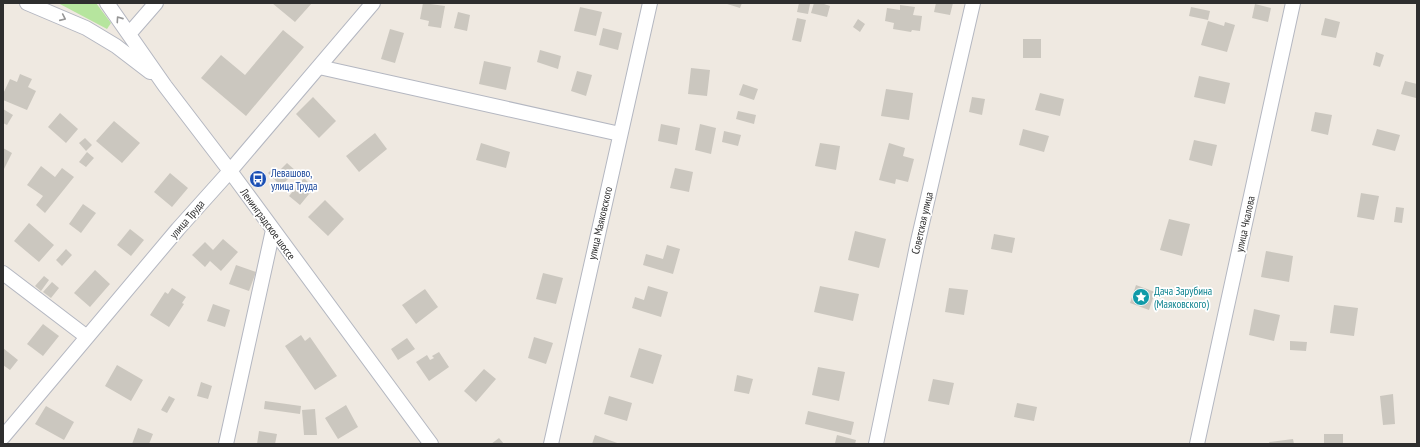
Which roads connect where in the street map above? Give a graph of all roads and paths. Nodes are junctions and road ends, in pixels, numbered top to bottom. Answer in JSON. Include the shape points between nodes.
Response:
{"nodes":[{"id":1,"x":27,"y":3,"type":"edge"},
{"id":2,"x":107,"y":3,"type":"edge"},
{"id":3,"x":156,"y":3,"type":"edge"},
{"id":4,"x":373,"y":3,"type":"edge"},
{"id":5,"x":650,"y":3,"type":"edge"},
{"id":6,"x":973,"y":3,"type":"edge"},
{"id":7,"x":1293,"y":3,"type":"edge"},
{"id":8,"x":129,"y":34,"type":"junction"},
{"id":9,"x":319,"y":67,"type":"junction"},
{"id":10,"x":165,"y":86,"type":"junction"},
{"id":11,"x":620,"y":134,"type":"junction"},
{"id":12,"x":230,"y":171,"type":"junction"},
{"id":13,"x":273,"y":230,"type":"junction"},
{"id":14,"x":3,"y":273,"type":"edge"},
{"id":15,"x":87,"y":337,"type":"junction"},
{"id":16,"x":3,"y":437,"type":"edge"},
{"id":17,"x":226,"y":444,"type":"edge"},
{"id":18,"x":431,"y":444,"type":"edge"},
{"id":19,"x":551,"y":444,"type":"edge"},
{"id":20,"x":876,"y":444,"type":"edge"},
{"id":21,"x":1197,"y":444,"type":"edge"}],
"edges":[{"from":1,"to":10,"type":"street","one_way":true,"via":[[86,28],[110,42],[132,57]]},
{"from":8,"to":2,"type":"street","name":"Ленинградское шоссе","one_way":true},
{"from":3,"to":8,"type":"street"},
{"from":4,"to":9,"type":"street","name":"улица Труда"},
{"from":5,"to":11,"type":"street","name":"улица Маяковского"},
{"from":6,"to":20,"type":"street","name":"Советская улица","via":[[918,241]]},
{"from":7,"to":21,"type":"street","name":"улица Чкалова"},
{"from":8,"to":10,"type":"street","name":"Ленинградское шоссе"},
{"from":9,"to":11,"type":"street"},
{"from":9,"to":12,"type":"street","name":"улица Труда"},
{"from":10,"to":12,"type":"street","name":"Ленинградское шоссе"},
{"from":11,"to":19,"type":"street","name":"улица Маяковского"},
{"from":12,"to":13,"type":"street","name":"Ленинградское шоссе"},
{"from":12,"to":15,"type":"street","name":"улица Труда"},
{"from":13,"to":17,"type":"street"},
{"from":13,"to":18,"type":"street","name":"Ленинградское шоссе"},
{"from":14,"to":15,"type":"street"},
{"from":15,"to":16,"type":"street","name":"улица Труда"}]}
